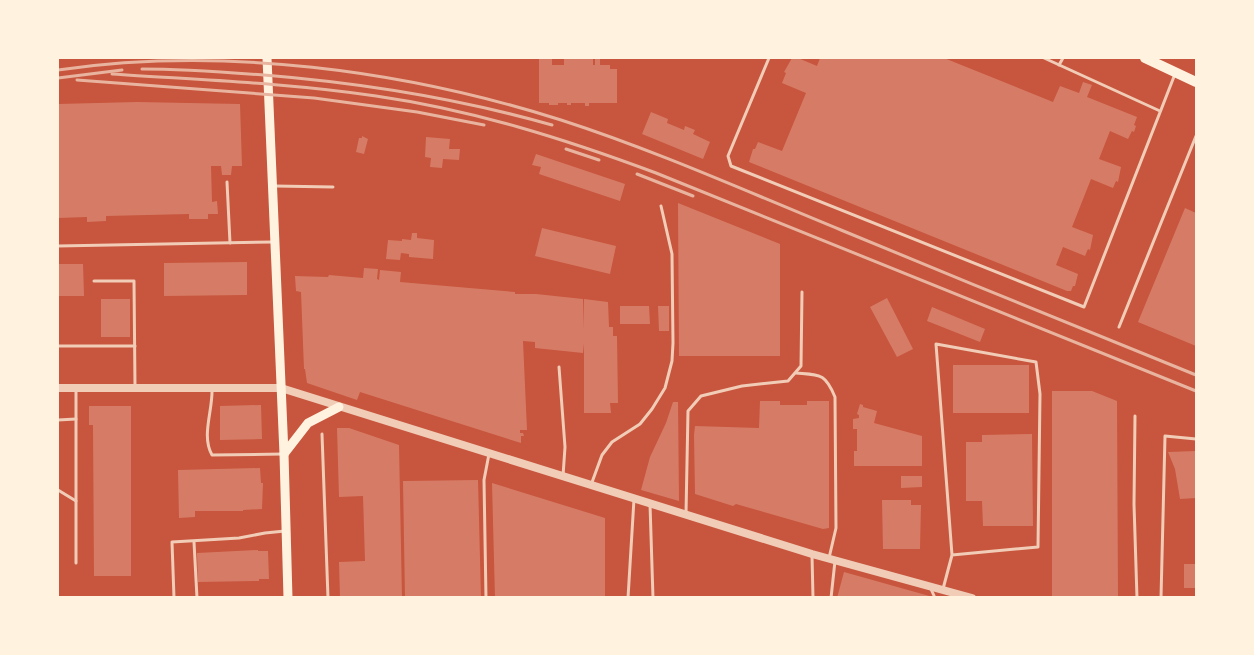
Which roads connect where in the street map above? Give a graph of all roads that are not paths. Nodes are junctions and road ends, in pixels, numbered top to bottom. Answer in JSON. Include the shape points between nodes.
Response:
{"nodes":[{"id":1,"x":267,"y":58,"type":"edge"},
{"id":2,"x":769,"y":58,"type":"edge"},
{"id":3,"x":1044,"y":58,"type":"edge"},
{"id":4,"x":1062,"y":58,"type":"edge"},
{"id":5,"x":1145,"y":58,"type":"edge"},
{"id":6,"x":1059,"y":65,"type":"junction"},
{"id":7,"x":1176,"y":72,"type":"junction"},
{"id":8,"x":1196,"y":82,"type":"edge"},
{"id":9,"x":1160,"y":111,"type":"junction"},
{"id":10,"x":1196,"y":136,"type":"edge"},
{"id":11,"x":228,"y":182,"type":"dead end"},
{"id":12,"x":272,"y":186,"type":"junction"},
{"id":13,"x":332,"y":187,"type":"dead end"},
{"id":14,"x":661,"y":206,"type":"dead end"},
{"id":15,"x":274,"y":242,"type":"junction"},
{"id":16,"x":230,"y":243,"type":"junction"},
{"id":17,"x":58,"y":246,"type":"edge"},
{"id":18,"x":94,"y":281,"type":"dead end"},
{"id":19,"x":802,"y":292,"type":"dead end"},
{"id":20,"x":1119,"y":327,"type":"dead end"},
{"id":21,"x":58,"y":346,"type":"edge"},
{"id":22,"x":135,"y":346,"type":"junction"},
{"id":23,"x":559,"y":368,"type":"dead end"},
{"id":24,"x":795,"y":373,"type":"junction"},
{"id":25,"x":58,"y":388,"type":"edge"},
{"id":26,"x":76,"y":388,"type":"junction"},
{"id":27,"x":135,"y":388,"type":"junction"},
{"id":28,"x":212,"y":388,"type":"junction"},
{"id":29,"x":280,"y":388,"type":"junction"},
{"id":30,"x":339,"y":407,"type":"junction"},
{"id":31,"x":1135,"y":416,"type":"dead end"},
{"id":32,"x":76,"y":419,"type":"junction"},
{"id":33,"x":58,"y":420,"type":"edge"},
{"id":34,"x":322,"y":434,"type":"dead end"},
{"id":35,"x":1196,"y":439,"type":"edge"},
{"id":36,"x":284,"y":454,"type":"junction"},
{"id":37,"x":489,"y":454,"type":"junction"},
{"id":38,"x":563,"y":476,"type":"junction"},
{"id":39,"x":591,"y":485,"type":"junction"},
{"id":40,"x":58,"y":490,"type":"edge"},
{"id":41,"x":634,"y":499,"type":"junction"},
{"id":42,"x":76,"y":501,"type":"junction"},
{"id":43,"x":650,"y":504,"type":"junction"},
{"id":44,"x":686,"y":515,"type":"junction"},
{"id":45,"x":286,"y":531,"type":"junction"},
{"id":46,"x":194,"y":542,"type":"junction"},
{"id":47,"x":812,"y":554,"type":"junction"},
{"id":48,"x":952,"y":555,"type":"junction"},
{"id":49,"x":832,"y":559,"type":"junction"},
{"id":50,"x":76,"y":563,"type":"dead end"},
{"id":51,"x":930,"y":586,"type":"junction"},
{"id":52,"x":943,"y":590,"type":"junction"},
{"id":53,"x":174,"y":598,"type":"edge"},
{"id":54,"x":197,"y":598,"type":"edge"},
{"id":55,"x":288,"y":598,"type":"edge"},
{"id":56,"x":328,"y":598,"type":"edge"},
{"id":57,"x":486,"y":598,"type":"edge"},
{"id":58,"x":628,"y":598,"type":"edge"},
{"id":59,"x":653,"y":598,"type":"edge"},
{"id":60,"x":812,"y":598,"type":"edge"},
{"id":61,"x":831,"y":598,"type":"edge"},
{"id":62,"x":935,"y":598,"type":"edge"},
{"id":63,"x":972,"y":598,"type":"edge"},
{"id":64,"x":1136,"y":598,"type":"edge"},
{"id":65,"x":1161,"y":598,"type":"edge"}],
"edges":[{"from":1,"to":12,"type":"main road"},
{"from":2,"to":9,"type":"lane","via":[[728,156],[731,166],[1084,306]]},
{"from":3,"to":6,"type":"lane"},
{"from":4,"to":6,"type":"lane"},
{"from":5,"to":7,"type":"main road"},
{"from":6,"to":9,"type":"lane"},
{"from":7,"to":8,"type":"main road"},
{"from":7,"to":9,"type":"lane"},
{"from":10,"to":20,"type":"lane"},
{"from":11,"to":16,"type":"lane"},
{"from":12,"to":13,"type":"lane"},
{"from":12,"to":15,"type":"main road"},
{"from":14,"to":39,"type":"lane","via":[[672,254],[672,361],[665,388],[652,409],[640,424],[612,442],[602,456]]},
{"from":15,"to":16,"type":"lane"},
{"from":15,"to":29,"type":"main road"},
{"from":16,"to":17,"type":"lane"},
{"from":18,"to":22,"type":"lane","via":[[134,281]]},
{"from":19,"to":24,"type":"lane","via":[[801,366]]},
{"from":21,"to":22,"type":"lane"},
{"from":22,"to":27,"type":"lane"},
{"from":23,"to":38,"type":"lane","via":[[565,447]]},
{"from":24,"to":44,"type":"lane","via":[[788,381],[742,386],[701,396],[688,411]]},
{"from":24,"to":49,"type":"lane","via":[[817,374],[829,382],[835,397],[836,528]]},
{"from":25,"to":26,"type":"street"},
{"from":26,"to":27,"type":"street"},
{"from":26,"to":32,"type":"lane"},
{"from":27,"to":28,"type":"street"},
{"from":28,"to":29,"type":"street"},
{"from":28,"to":36,"type":"lane","via":[[208,435],[212,456]]},
{"from":29,"to":30,"type":"street"},
{"from":29,"to":36,"type":"main road"},
{"from":30,"to":36,"type":"main road","via":[[308,423]]},
{"from":30,"to":37,"type":"street"},
{"from":31,"to":64,"type":"lane"},
{"from":32,"to":33,"type":"lane"},
{"from":32,"to":42,"type":"lane"},
{"from":34,"to":56,"type":"lane"},
{"from":35,"to":65,"type":"lane","via":[[1165,436]]},
{"from":36,"to":45,"type":"main road"},
{"from":37,"to":38,"type":"street"},
{"from":37,"to":57,"type":"lane","via":[[484,480]]},
{"from":38,"to":39,"type":"street"},
{"from":39,"to":41,"type":"street"},
{"from":40,"to":42,"type":"lane"},
{"from":41,"to":43,"type":"street"},
{"from":41,"to":58,"type":"lane"},
{"from":42,"to":50,"type":"lane"},
{"from":43,"to":44,"type":"street"},
{"from":43,"to":59,"type":"lane"},
{"from":44,"to":47,"type":"street"},
{"from":45,"to":46,"type":"lane"},
{"from":45,"to":55,"type":"main road"},
{"from":46,"to":53,"type":"lane","via":[[172,542]]},
{"from":46,"to":54,"type":"lane"},
{"from":47,"to":49,"type":"street"},
{"from":47,"to":60,"type":"lane"},
{"from":48,"to":48,"type":"lane","via":[[938,373],[936,344],[1036,362],[1040,394],[1038,547]]},
{"from":48,"to":52,"type":"lane"},
{"from":49,"to":51,"type":"street"},
{"from":49,"to":61,"type":"lane"},
{"from":51,"to":52,"type":"street"},
{"from":51,"to":62,"type":"lane"},
{"from":52,"to":63,"type":"street"}]}
